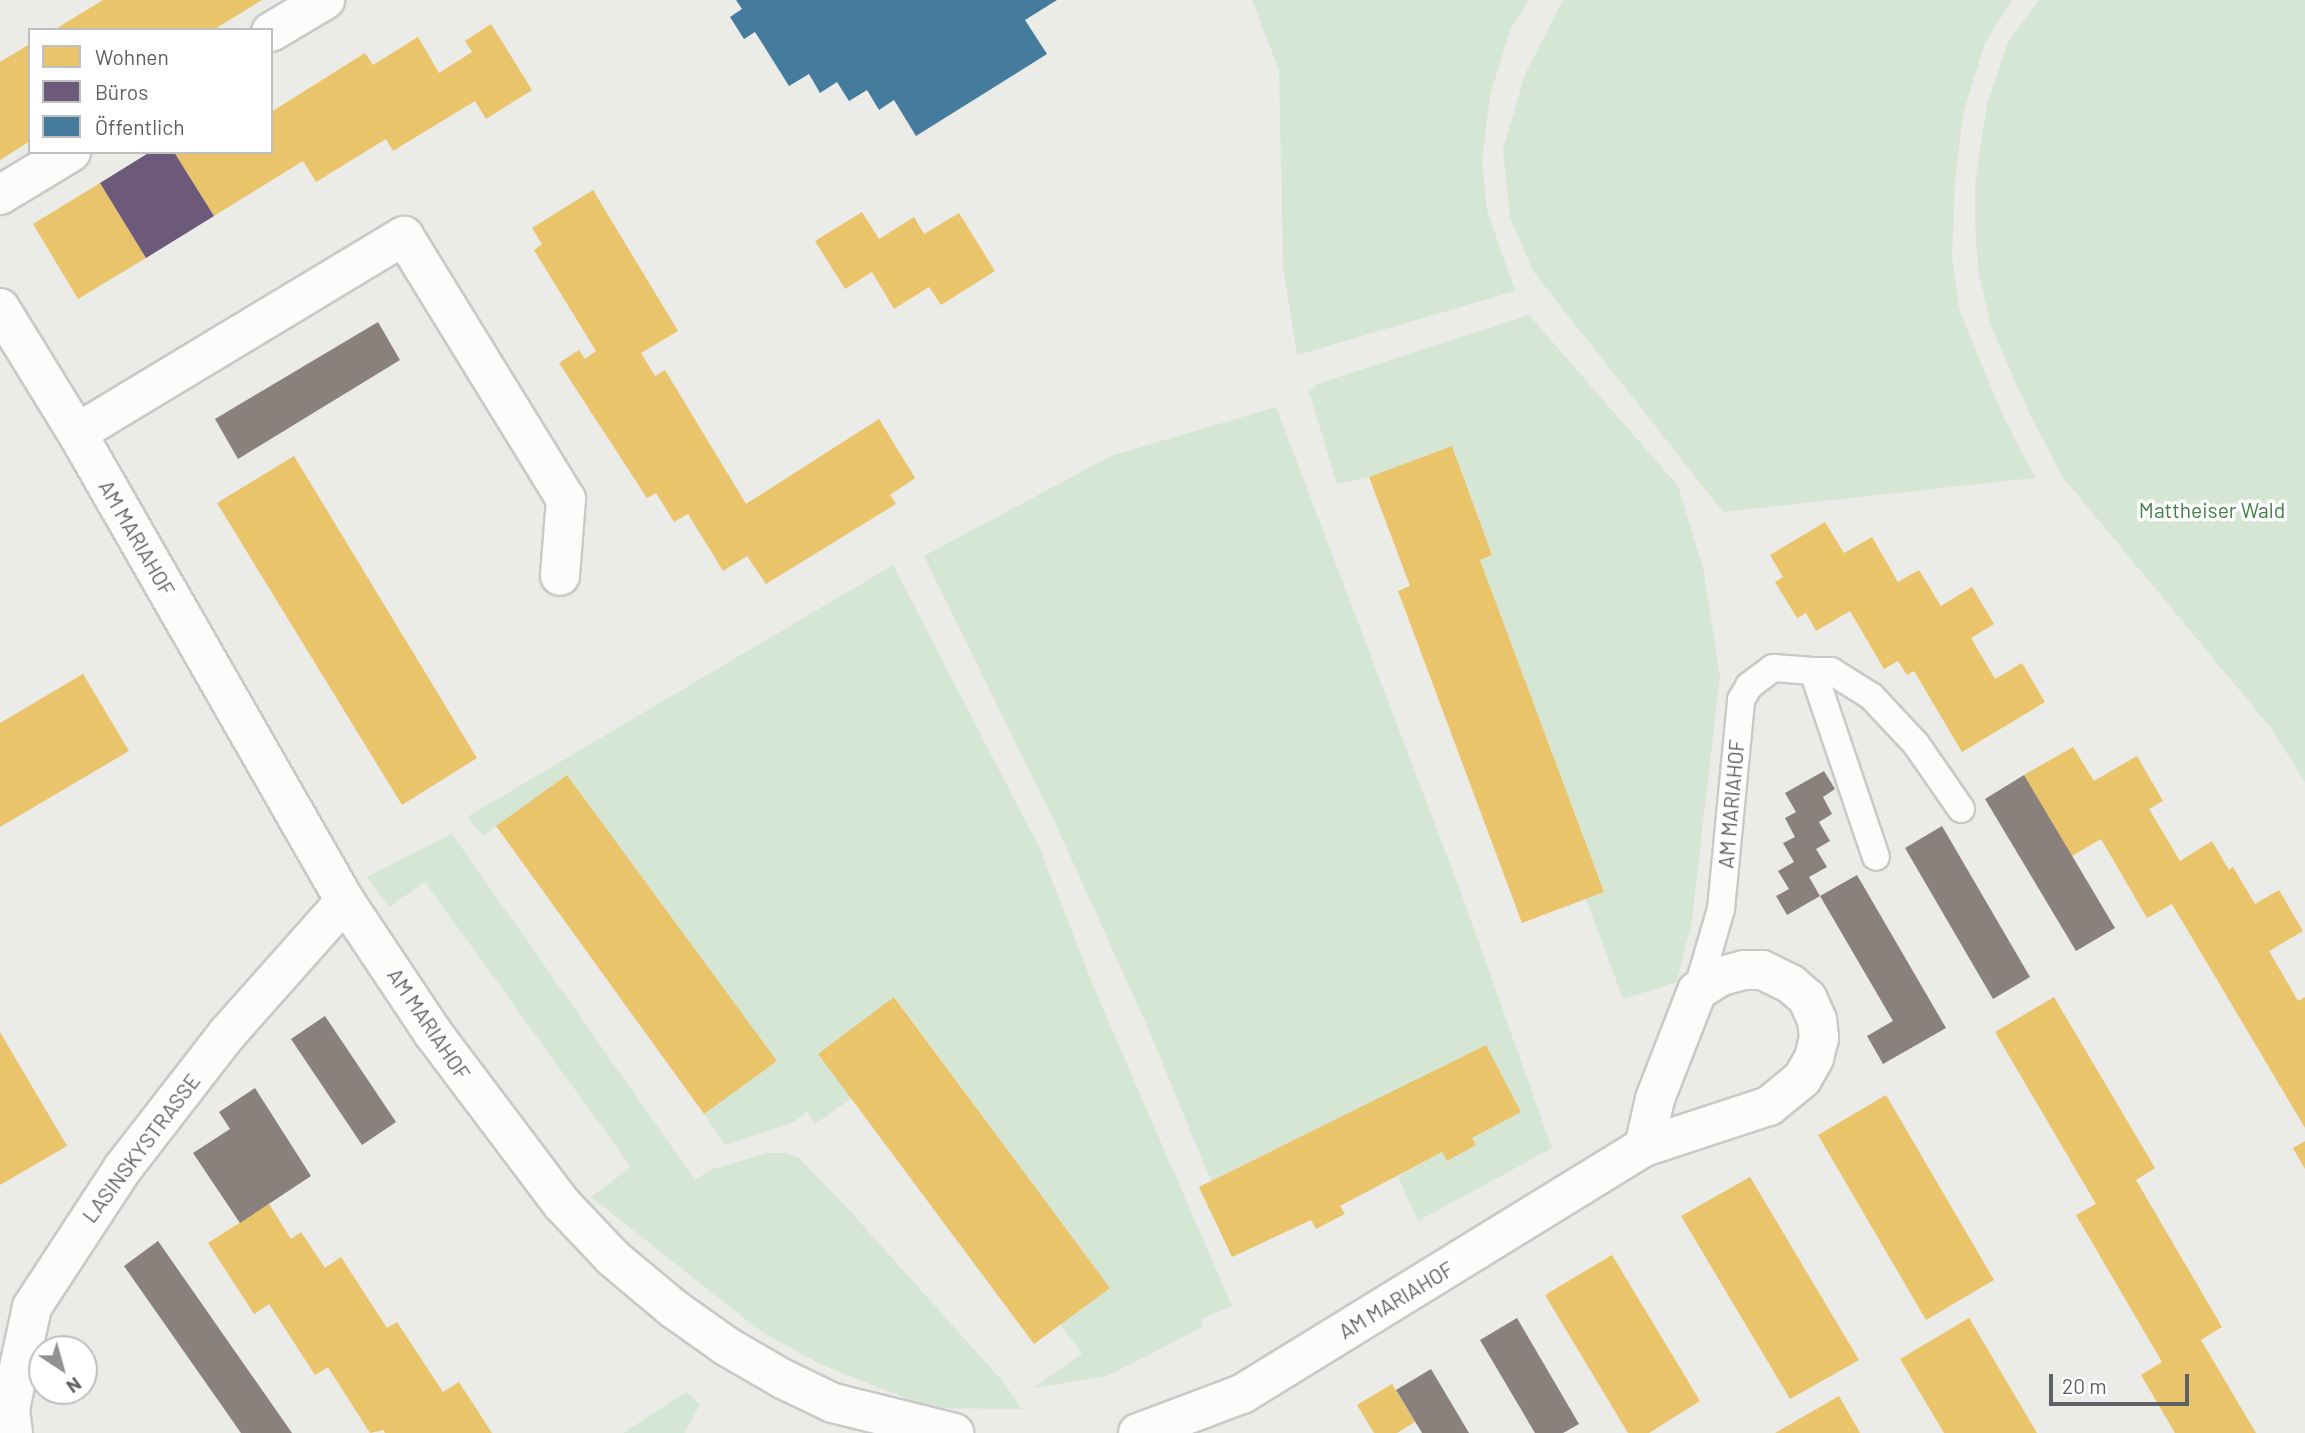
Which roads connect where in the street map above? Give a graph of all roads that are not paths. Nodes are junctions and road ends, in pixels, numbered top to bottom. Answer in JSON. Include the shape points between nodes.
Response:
{"nodes":[{"id":1,"x":325,"y":0,"type":"edge"},
{"id":2,"x":273,"y":31,"type":"edge"},
{"id":3,"x":68,"y":154,"type":"edge"},
{"id":4,"x":0,"y":195,"type":"edge"},
{"id":5,"x":0,"y":308,"type":"edge"},
{"id":6,"x":76,"y":433,"type":"junction"},
{"id":7,"x":560,"y":576,"type":"dead end"},
{"id":8,"x":1813,"y":671,"type":"junction"},
{"id":9,"x":1961,"y":809,"type":"dead end"},
{"id":10,"x":1876,"y":857,"type":"dead end"},
{"id":11,"x":345,"y":901,"type":"junction"},
{"id":12,"x":1697,"y":991,"type":"junction"},
{"id":13,"x":1644,"y":1147,"type":"junction"},
{"id":14,"x":1157,"y":1431,"type":"edge"},
{"id":15,"x":13,"y":1433,"type":"edge"},
{"id":16,"x":954,"y":1433,"type":"edge"}],
"edges":[{"from":1,"to":2,"type":"street"},
{"from":3,"to":4,"type":"street"},
{"from":5,"to":6,"type":"street","name":"AM MARIAHOF"},
{"from":6,"to":7,"type":"street","via":[[404,236],[566,499]]},
{"from":6,"to":11,"type":"street","name":"AM MARIAHOF"},
{"from":8,"to":9,"type":"lane","name":"AM MARIAHOF","via":[[1831,671],[1871,696],[1916,744]]},
{"from":8,"to":10,"type":"lane"},
{"from":8,"to":12,"type":"lane","name":"AM MARIAHOF","via":[[1773,668],[1749,686],[1741,700],[1721,909]]},
{"from":11,"to":15,"type":"street","name":"LASINSKYSTRASSE","via":[[212,1054],[101,1197],[44,1287],[32,1307],[10,1409]]},
{"from":11,"to":16,"type":"street","name":"AM MARIAHOF","via":[[507,1135],[613,1258],[674,1309],[783,1379],[833,1403]]},
{"from":12,"to":13,"type":"street","name":"AM MARIAHOF","via":[[1655,1099]]},
{"from":12,"to":13,"type":"street","name":"AM MARIAHOF","via":[[1721,976],[1744,970],[1776,975],[1807,999],[1817,1020],[1814,1058],[1802,1079],[1769,1106]]},
{"from":13,"to":14,"type":"street","name":"AM MARIAHOF","via":[[1242,1394]]}]}
